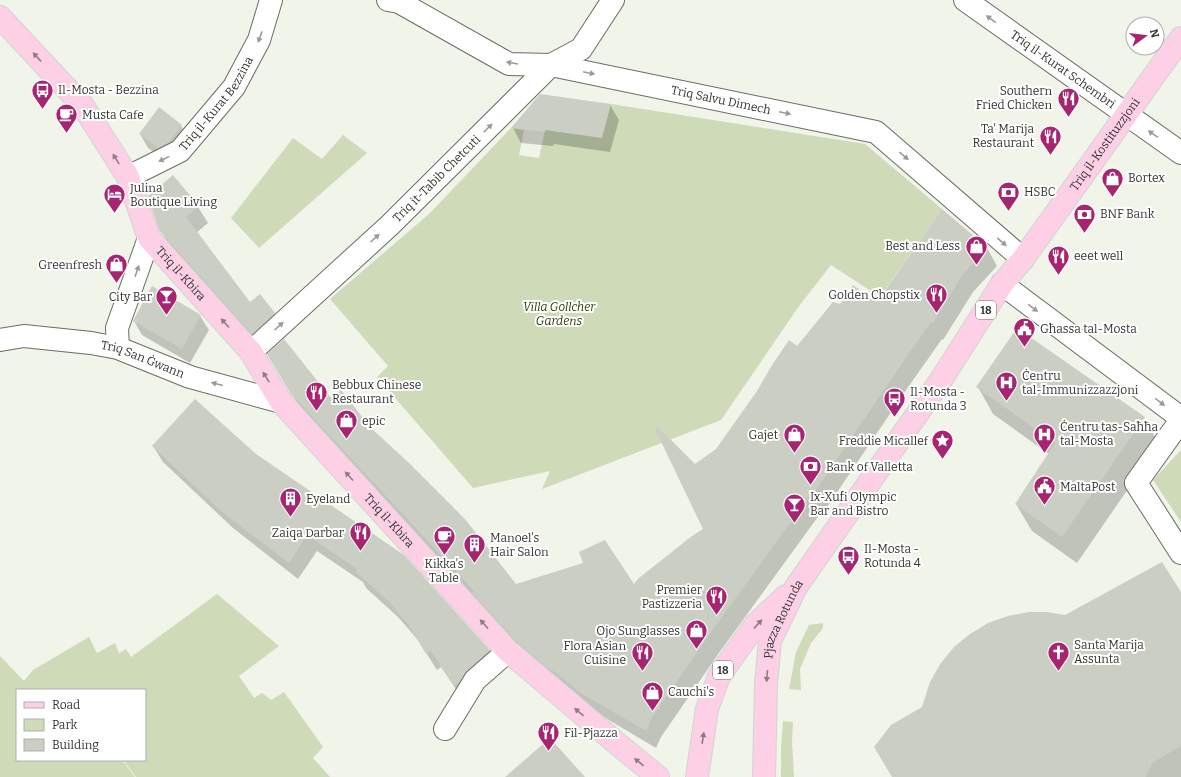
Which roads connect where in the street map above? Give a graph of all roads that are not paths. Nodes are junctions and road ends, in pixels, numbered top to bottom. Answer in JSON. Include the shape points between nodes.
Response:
{"nodes":[{"id":1,"x":271,"y":0,"type":"edge"},
{"id":2,"x":388,"y":0,"type":"edge"},
{"id":3,"x":614,"y":0,"type":"edge"},
{"id":4,"x":965,"y":0,"type":"edge"},
{"id":5,"x":0,"y":18,"type":"edge"},
{"id":6,"x":1181,"y":38,"type":"edge"},
{"id":7,"x":551,"y":66,"type":"junction"},
{"id":8,"x":1126,"y":115,"type":"junction"},
{"id":9,"x":1181,"y":153,"type":"edge"},
{"id":10,"x":128,"y":177,"type":"junction"},
{"id":11,"x":149,"y":238,"type":"junction"},
{"id":12,"x":1023,"y":259,"type":"junction"},
{"id":13,"x":1002,"y":284,"type":"junction"},
{"id":14,"x":0,"y":340,"type":"edge"},
{"id":15,"x":118,"y":348,"type":"junction"},
{"id":16,"x":251,"y":352,"type":"junction"},
{"id":17,"x":281,"y":402,"type":"junction"},
{"id":18,"x":1181,"y":419,"type":"edge"},
{"id":19,"x":1181,"y":553,"type":"edge"},
{"id":20,"x":796,"y":587,"type":"junction"},
{"id":21,"x":508,"y":651,"type":"junction"},
{"id":22,"x":445,"y":729,"type":"dead end"},
{"id":23,"x":658,"y":777,"type":"edge"},
{"id":24,"x":697,"y":777,"type":"edge"},
{"id":25,"x":764,"y":777,"type":"edge"}],
"edges":[{"from":1,"to":10,"type":"street","name":"Triq il-Kurat Bezzina","one_way":true,"via":[[259,40],[234,86],[180,151]]},
{"from":7,"to":2,"type":"street","name":"Triq Salvu Dimech","one_way":true,"via":[[509,64],[399,2]]},
{"from":3,"to":7,"type":"street","name":"Triq it-Tabib Chetcuti","via":[[581,48]]},
{"from":8,"to":4,"type":"street","name":"Triq il-Kurat Schembri","one_way":true},
{"from":10,"to":5,"type":"main road","name":"Triq il-Kbira","one_way":true,"via":[[83,106]]},
{"from":6,"to":8,"type":"main road","name":"Triq il-Kostituzzjoni","number":"18"},
{"from":7,"to":12,"type":"street","name":"Triq Salvu Dimech","one_way":true,"via":[[876,132]]},
{"from":16,"to":7,"type":"street","name":"Triq it-Tabib Chetcuti","one_way":true,"via":[[390,225]]},
{"from":9,"to":8,"type":"street","name":"Triq il-Kurat Schembri","one_way":true},
{"from":8,"to":12,"type":"main road","name":"Triq il-Kostituzzjoni","number":"18"},
{"from":10,"to":11,"type":"main road","name":"Triq il-Kbira"},
{"from":15,"to":11,"type":"street","name":"Triq il-Kbira","one_way":true,"via":[[117,328]]},
{"from":16,"to":11,"type":"main road","name":"Triq il-Kbira","one_way":true},
{"from":12,"to":13,"type":"main road","name":"Triq il-Kostituzzjoni","number":"18"},
{"from":13,"to":18,"type":"street","one_way":true},
{"from":13,"to":20,"type":"main road","name":"Triq il-Kostituzzjoni","number":"18","via":[[941,380]]},
{"from":14,"to":15,"type":"street","name":"Triq San Ġwann","via":[[24,336]]},
{"from":17,"to":15,"type":"street","name":"Triq San Ġwann","one_way":true,"via":[[190,377]]},
{"from":17,"to":16,"type":"main road","name":"Triq il-Kbira","one_way":true},
{"from":21,"to":17,"type":"main road","name":"Triq il-Kbira","one_way":true},
{"from":18,"to":19,"type":"street","via":[[1136,483]]},
{"from":24,"to":20,"type":"main road","name":"Pjazza Rotunda","number":"18","one_way":true,"via":[[707,709],[719,676],[756,624]]},
{"from":20,"to":25,"type":"main road","name":"Pjazza Rotunda","number":"18","one_way":true,"via":[[770,641],[766,684]]},
{"from":21,"to":22,"type":"street","via":[[476,680]]},
{"from":23,"to":21,"type":"main road","name":"Triq il-Kbira","one_way":true}]}
